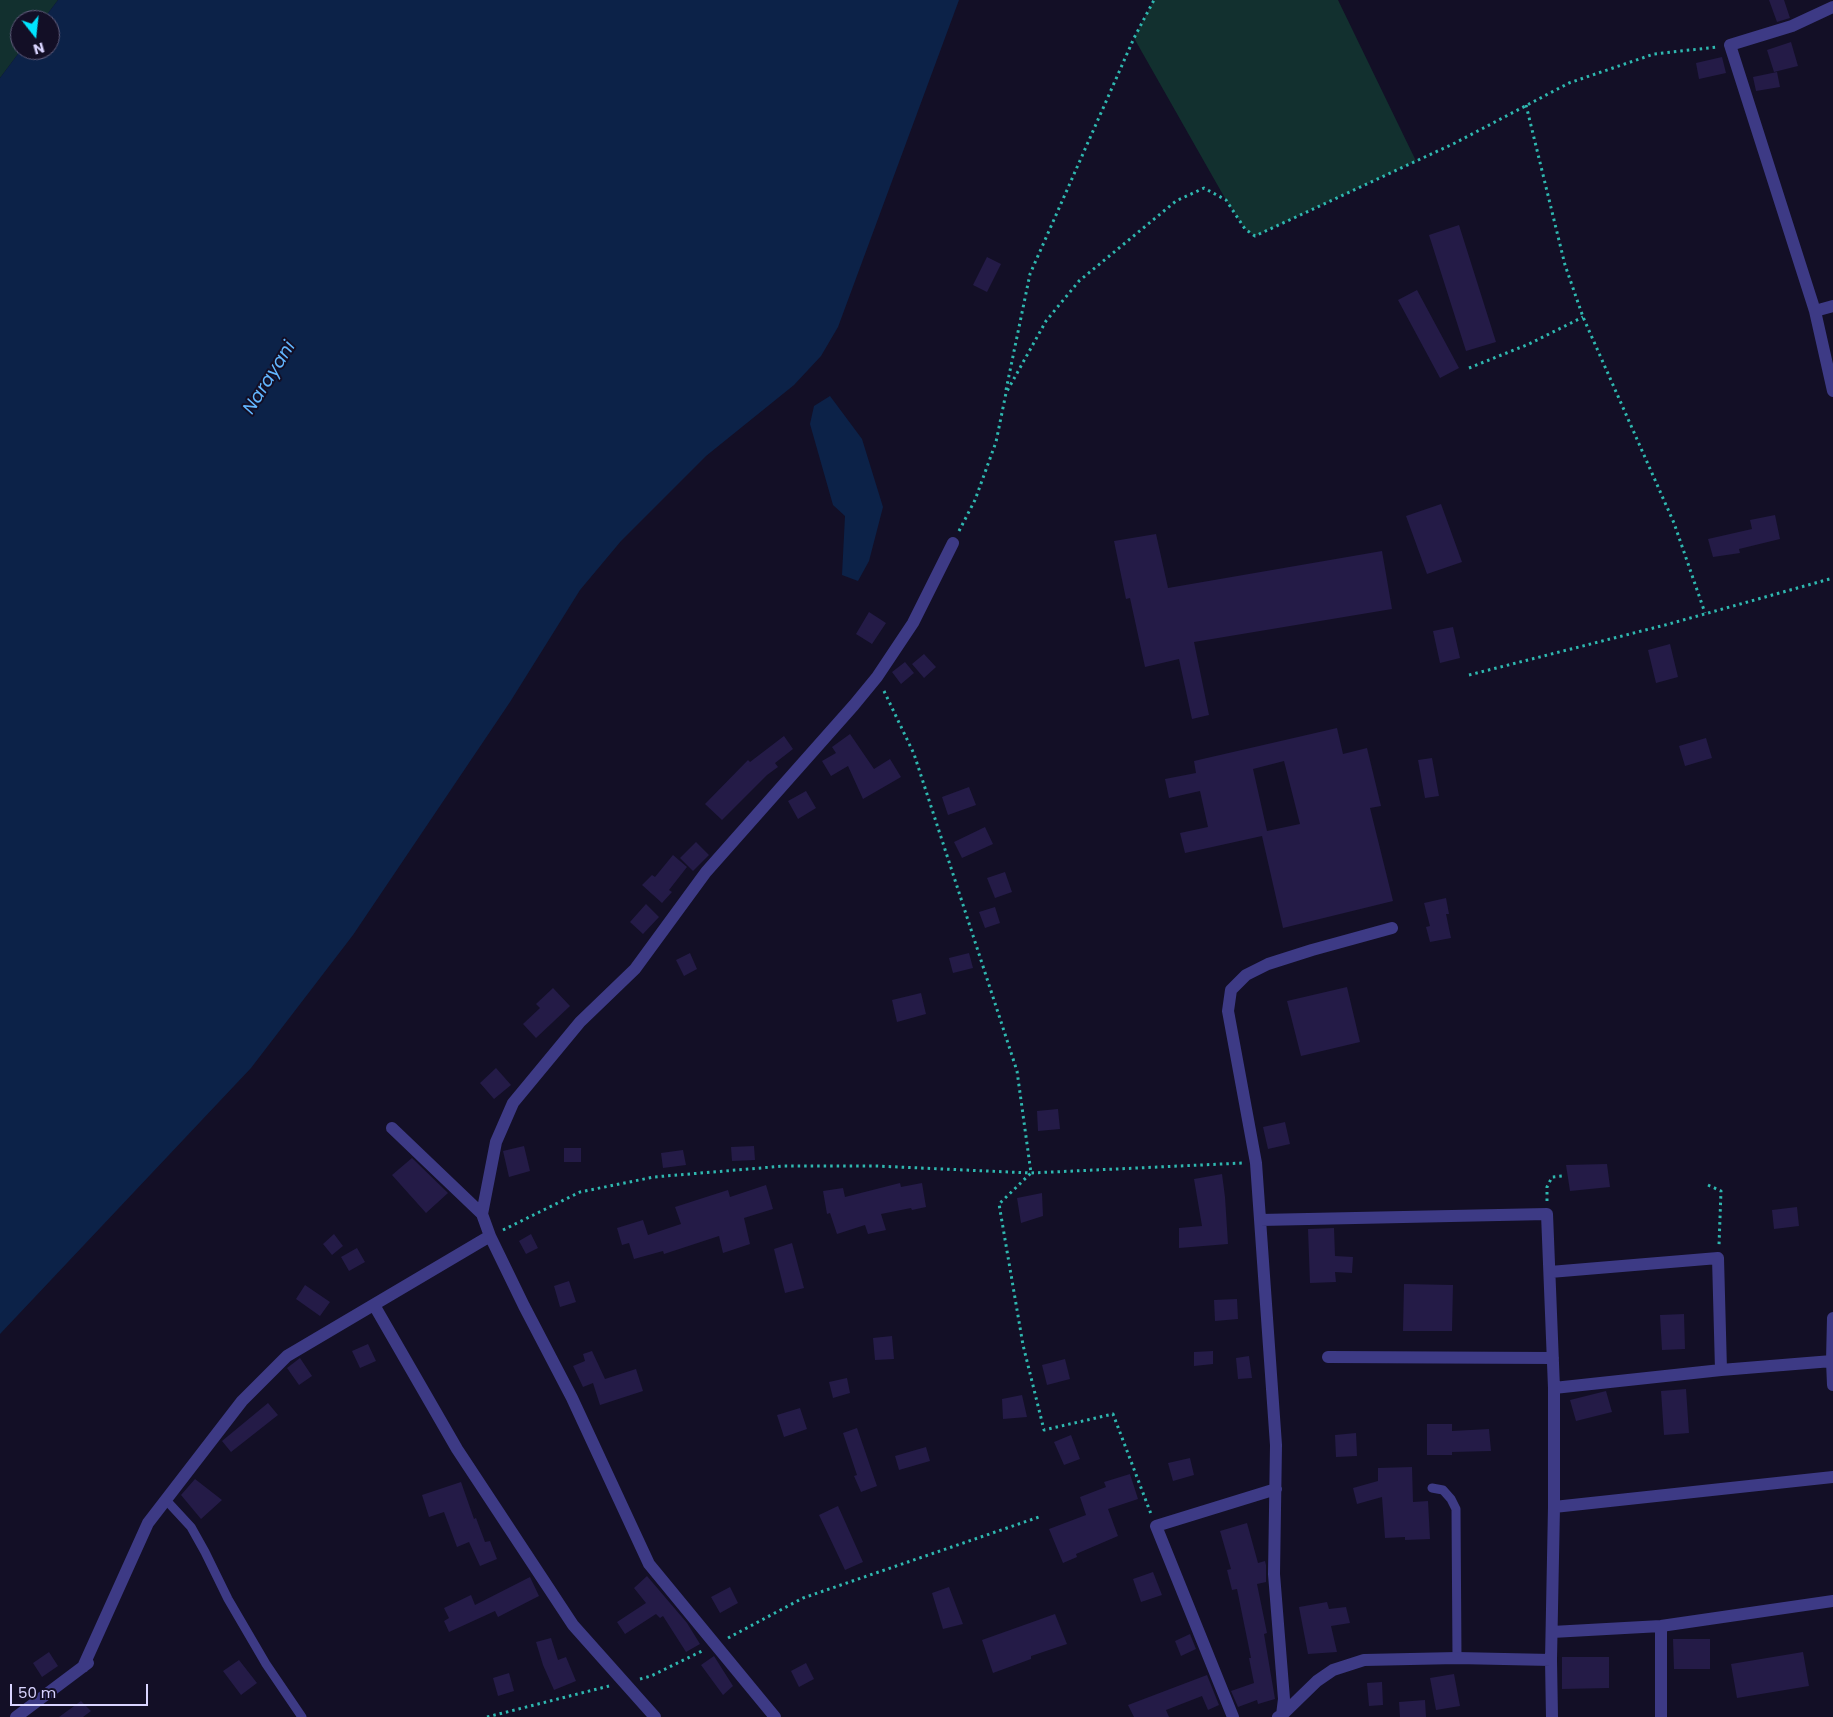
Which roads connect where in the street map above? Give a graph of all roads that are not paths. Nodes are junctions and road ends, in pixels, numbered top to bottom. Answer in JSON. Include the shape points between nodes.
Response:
{"nodes":[{"id":1,"x":1833,"y":8,"type":"edge"},
{"id":2,"x":1833,"y":306,"type":"edge"},
{"id":3,"x":1815,"y":311,"type":"junction"},
{"id":4,"x":1833,"y":391,"type":"edge"},
{"id":5,"x":953,"y":543,"type":"road end"},
{"id":6,"x":1392,"y":928,"type":"dead end"},
{"id":7,"x":392,"y":1128,"type":"dead end"},
{"id":8,"x":482,"y":1214,"type":"junction"},
{"id":9,"x":1260,"y":1220,"type":"junction"},
{"id":10,"x":490,"y":1236,"type":"junction"},
{"id":11,"x":1550,"y":1272,"type":"junction"},
{"id":12,"x":374,"y":1305,"type":"junction"},
{"id":13,"x":1833,"y":1318,"type":"edge"},
{"id":14,"x":1328,"y":1357,"type":"dead end"},
{"id":15,"x":1553,"y":1358,"type":"junction"},
{"id":16,"x":1832,"y":1361,"type":"edge"},
{"id":17,"x":1721,"y":1370,"type":"junction"},
{"id":18,"x":1833,"y":1385,"type":"edge"},
{"id":19,"x":1554,"y":1388,"type":"junction"},
{"id":20,"x":1833,"y":1477,"type":"edge"},
{"id":21,"x":1432,"y":1488,"type":"dead end"},
{"id":22,"x":1276,"y":1489,"type":"junction"},
{"id":23,"x":166,"y":1500,"type":"junction"},
{"id":24,"x":1554,"y":1508,"type":"junction"},
{"id":25,"x":1833,"y":1601,"type":"edge"},
{"id":26,"x":1660,"y":1626,"type":"junction"},
{"id":27,"x":1552,"y":1632,"type":"junction"},
{"id":28,"x":96,"y":1657,"type":"dead end"},
{"id":29,"x":1457,"y":1658,"type":"junction"},
{"id":30,"x":1551,"y":1660,"type":"junction"},
{"id":31,"x":83,"y":1667,"type":"junction"},
{"id":32,"x":1280,"y":1716,"type":"edge"},
{"id":33,"x":16,"y":1717,"type":"edge"},
{"id":34,"x":302,"y":1717,"type":"edge"},
{"id":35,"x":655,"y":1717,"type":"edge"},
{"id":36,"x":775,"y":1717,"type":"edge"},
{"id":37,"x":1233,"y":1717,"type":"edge"},
{"id":38,"x":1552,"y":1717,"type":"edge"},
{"id":39,"x":1661,"y":1717,"type":"edge"}],
"edges":[{"from":1,"to":3,"type":"street","via":[[1792,26],[1730,45]]},
{"from":2,"to":3,"type":"street"},
{"from":3,"to":4,"type":"street"},
{"from":5,"to":8,"type":"street","via":[[913,623],[877,677],[706,872],[635,969],[580,1022],[513,1104],[496,1142]]},
{"from":6,"to":9,"type":"street","via":[[1268,964],[1246,975],[1231,990],[1228,1012],[1256,1163]]},
{"from":7,"to":8,"type":"street"},
{"from":8,"to":10,"type":"street"},
{"from":9,"to":11,"type":"street","via":[[1547,1214]]},
{"from":9,"to":22,"type":"street","via":[[1276,1445]]},
{"from":10,"to":12,"type":"street"},
{"from":10,"to":36,"type":"street","via":[[572,1398],[649,1564]]},
{"from":11,"to":15,"type":"street"},
{"from":11,"to":17,"type":"street","via":[[1718,1258]]},
{"from":12,"to":23,"type":"street","via":[[287,1356],[242,1401]]},
{"from":12,"to":35,"type":"street","via":[[457,1449],[573,1625]]},
{"from":13,"to":16,"type":"street"},
{"from":14,"to":15,"type":"street"},
{"from":15,"to":19,"type":"street"},
{"from":16,"to":17,"type":"street"},
{"from":16,"to":18,"type":"street"},
{"from":17,"to":19,"type":"street"},
{"from":19,"to":24,"type":"street"},
{"from":20,"to":24,"type":"street"},
{"from":21,"to":29,"type":"lane","via":[[1444,1490],[1456,1509]]},
{"from":22,"to":32,"type":"street","via":[[1274,1574],[1284,1699]]},
{"from":22,"to":37,"type":"street","via":[[1156,1526]]},
{"from":23,"to":31,"type":"street","via":[[148,1522]]},
{"from":23,"to":34,"type":"lane","via":[[191,1527],[228,1599]]},
{"from":24,"to":27,"type":"street"},
{"from":25,"to":26,"type":"street"},
{"from":26,"to":27,"type":"street"},
{"from":26,"to":39,"type":"street"},
{"from":27,"to":30,"type":"street"},
{"from":28,"to":31,"type":"street"},
{"from":29,"to":30,"type":"street"},
{"from":29,"to":32,"type":"street","via":[[1364,1660],[1333,1670]]},
{"from":30,"to":38,"type":"street"},
{"from":31,"to":33,"type":"street"}]}
